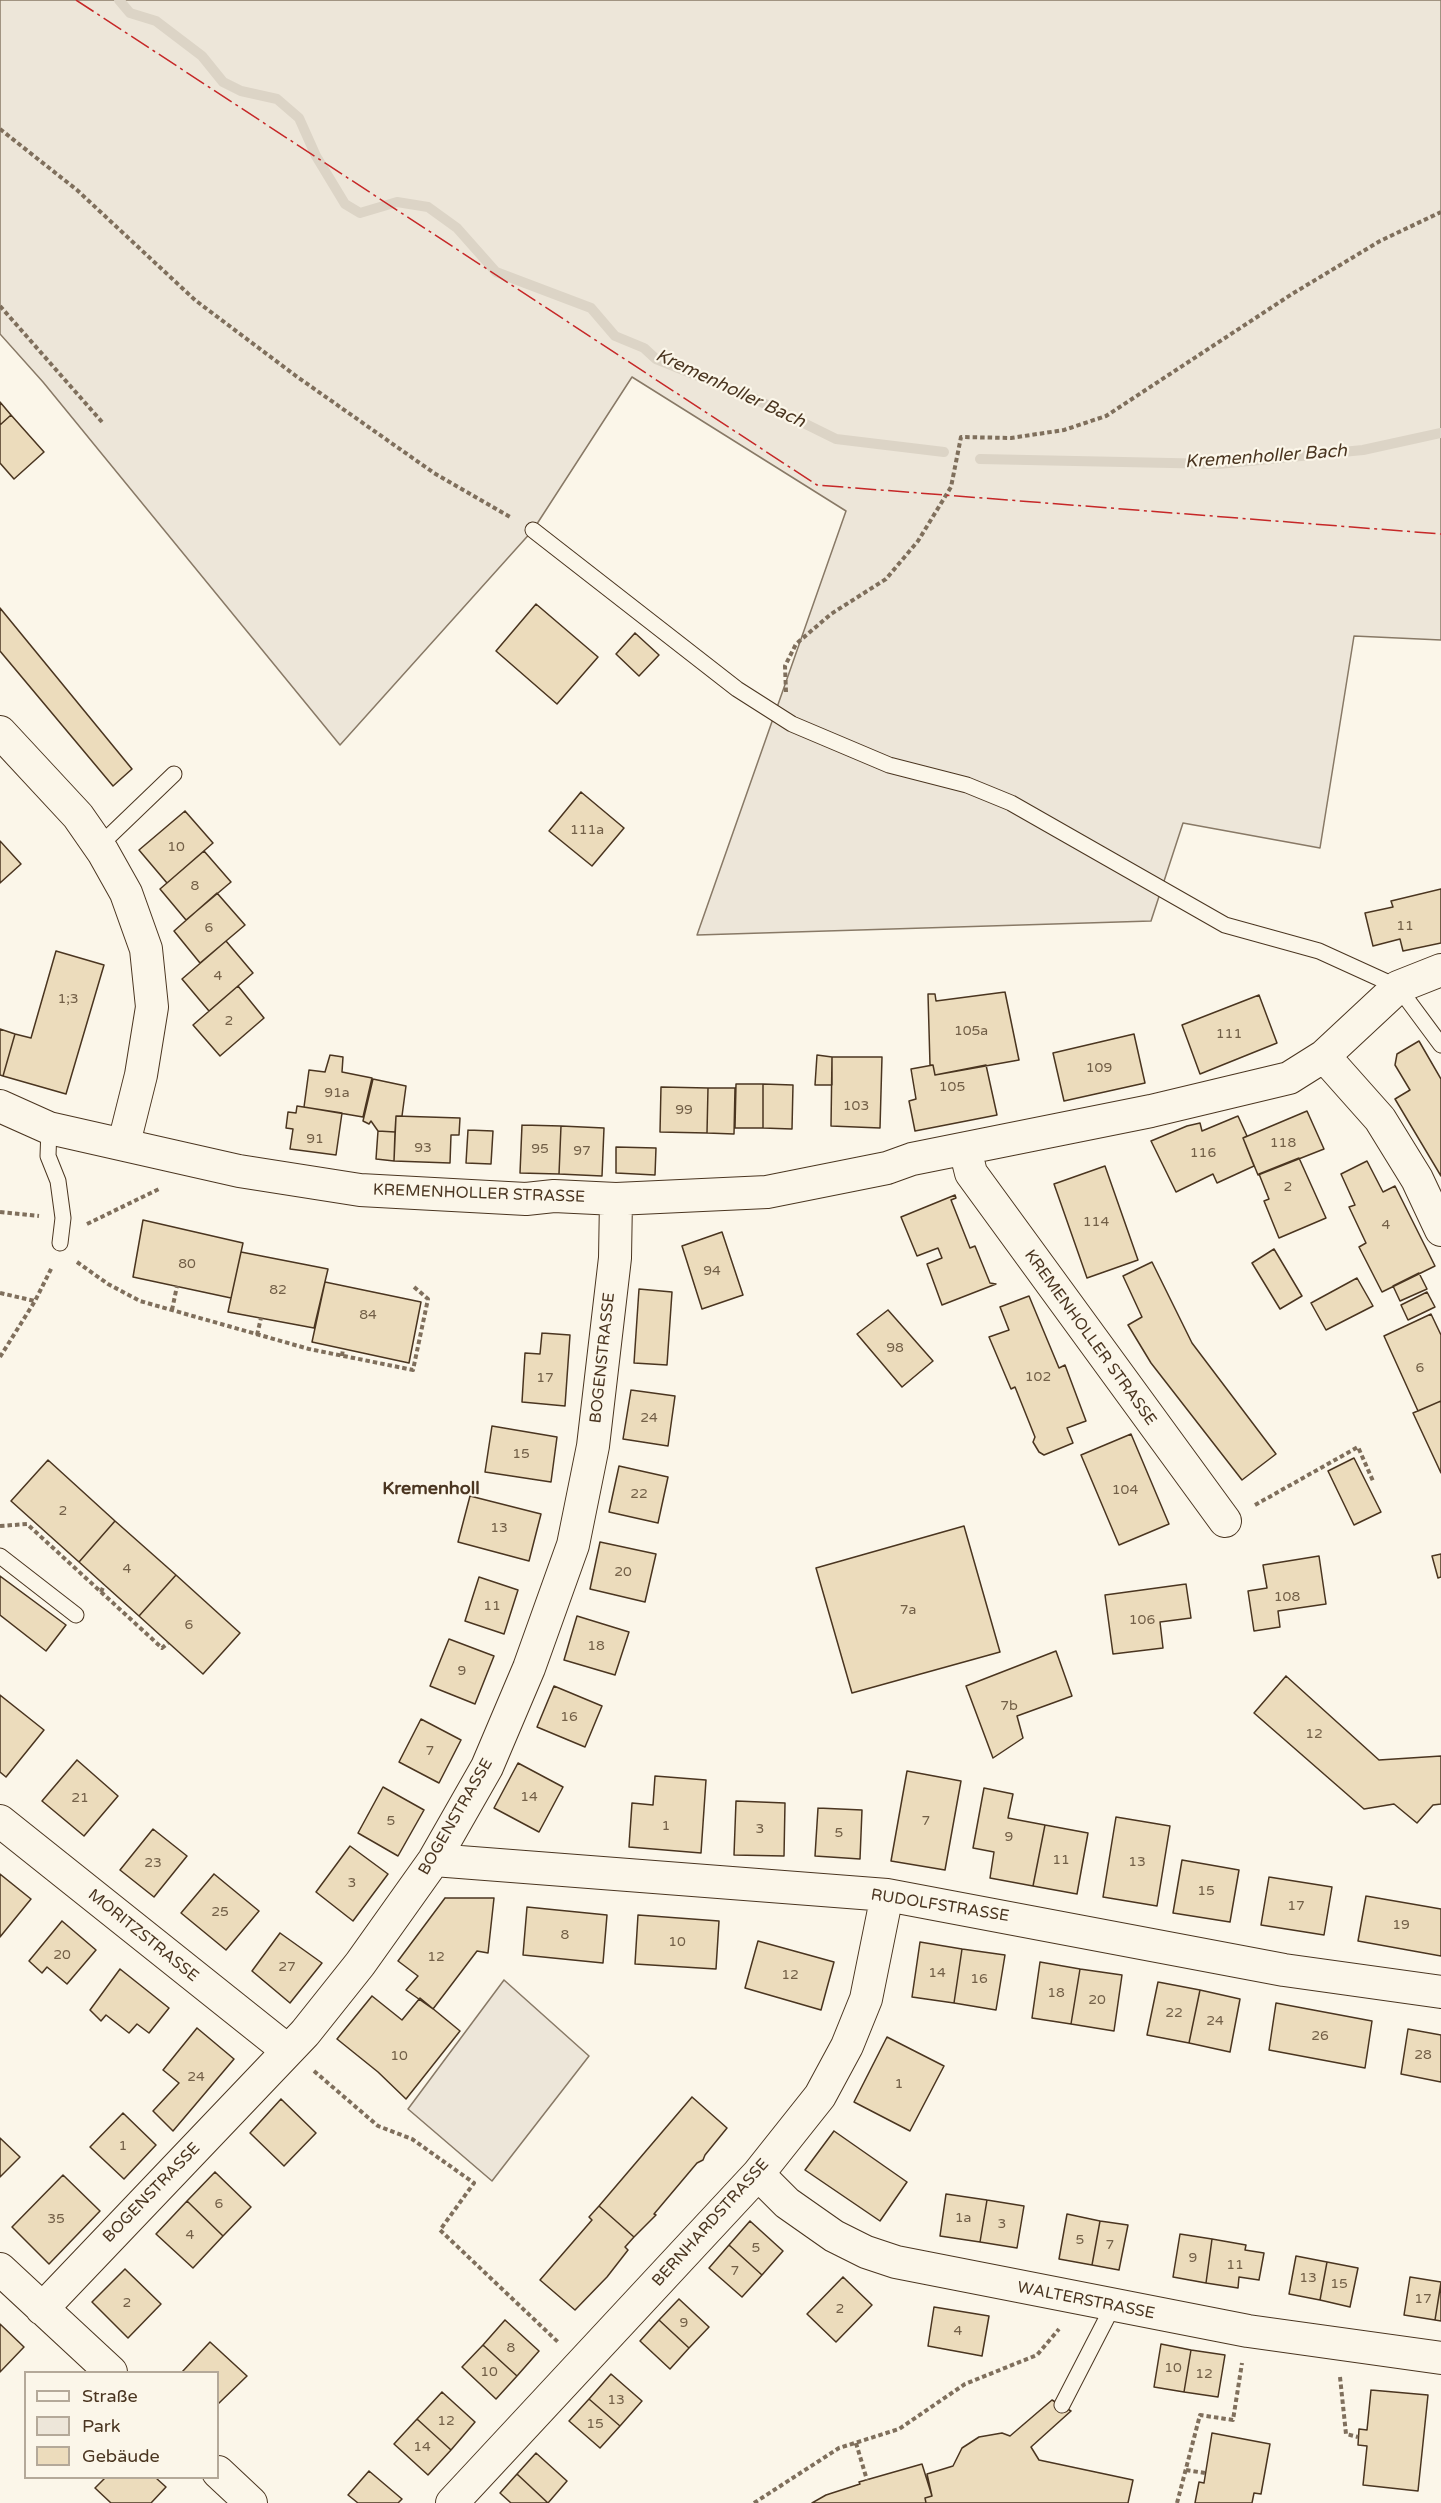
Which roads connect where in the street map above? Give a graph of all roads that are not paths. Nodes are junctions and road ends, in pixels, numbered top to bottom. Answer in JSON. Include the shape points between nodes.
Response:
{"nodes":[{"id":1,"x":533,"y":530,"type":"road end"},
{"id":2,"x":0,"y":732,"type":"edge"},
{"id":3,"x":174,"y":774,"type":"dead end"},
{"id":4,"x":98,"y":847,"type":"junction"},
{"id":5,"x":1441,"y":970,"type":"edge"},
{"id":6,"x":1398,"y":987,"type":"junction"},
{"id":7,"x":1441,"y":1045,"type":"edge"},
{"id":8,"x":1324,"y":1056,"type":"junction"},
{"id":9,"x":0,"y":1106,"type":"edge"},
{"id":10,"x":49,"y":1128,"type":"junction"},
{"id":11,"x":124,"y":1143,"type":"junction"},
{"id":12,"x":965,"y":1149,"type":"junction"},
{"id":13,"x":616,"y":1199,"type":"junction"},
{"id":14,"x":1441,"y":1230,"type":"edge"},
{"id":15,"x":59,"y":1246,"type":"road end"},
{"id":16,"x":1225,"y":1521,"type":"road end"},
{"id":17,"x":0,"y":1556,"type":"edge"},
{"id":18,"x":76,"y":1615,"type":"dead end"},
{"id":19,"x":0,"y":1821,"type":"edge"},
{"id":20,"x":434,"y":1860,"type":"junction"},
{"id":21,"x":887,"y":1895,"type":"junction"},
{"id":22,"x":1441,"y":1992,"type":"edge"},
{"id":23,"x":287,"y":2050,"type":"junction"},
{"id":24,"x":758,"y":2174,"type":"junction"},
{"id":25,"x":0,"y":2269,"type":"edge"},
{"id":26,"x":1113,"y":2306,"type":"junction"},
{"id":27,"x":42,"y":2309,"type":"junction"},
{"id":28,"x":1441,"y":2358,"type":"edge"},
{"id":29,"x":109,"y":2371,"type":"edge"},
{"id":30,"x":1062,"y":2405,"type":"dead end"},
{"id":31,"x":219,"y":2473,"type":"edge"},
{"id":32,"x":251,"y":2503,"type":"edge"},
{"id":33,"x":452,"y":2503,"type":"edge"}],
"edges":[{"from":1,"to":6,"type":"lane","via":[[719,676],[792,724],[889,765],[967,785],[1011,803],[1225,925],[1319,951]]},
{"from":2,"to":4,"type":"street","via":[[78,816]]},
{"from":3,"to":4,"type":"lane"},
{"from":4,"to":11,"type":"street","via":[[126,893],[146,949],[152,1007]]},
{"from":5,"to":6,"type":"street"},
{"from":6,"to":7,"type":"lane"},
{"from":6,"to":8,"type":"street"},
{"from":8,"to":12,"type":"street","name":"KREMENHOLLER STRASSE","via":[[1289,1078]]},
{"from":8,"to":14,"type":"street","via":[[1380,1119],[1417,1179]]},
{"from":9,"to":10,"type":"street","name":"KREMENHOLLER STRASSE"},
{"from":10,"to":11,"type":"street","name":"KREMENHOLLER STRASSE"},
{"from":10,"to":15,"type":"lane","via":[[48,1156],[58,1181],[63,1218]]},
{"from":11,"to":13,"type":"street","name":"KREMENHOLLER STRASSE","via":[[239,1171],[360,1190]]},
{"from":12,"to":13,"type":"street","name":"KREMENHOLLER STRASSE","via":[[767,1192]]},
{"from":12,"to":16,"type":"street","name":"KREMENHOLLER STRASSE","via":[[971,1173]]},
{"from":13,"to":20,"type":"street","name":"BOGENSTRASSE","via":[[615,1258],[593,1446],[573,1545],[529,1668],[487,1767]]},
{"from":17,"to":18,"type":"lane"},
{"from":19,"to":23,"type":"street","name":"MORITZSTRASSE"},
{"from":20,"to":21,"type":"street","name":"RUDOLFSTRASSE"},
{"from":20,"to":23,"type":"street","name":"BOGENSTRASSE","via":[[360,1964]]},
{"from":21,"to":22,"type":"street","name":"RUDOLFSTRASSE","via":[[1284,1970]]},
{"from":21,"to":24,"type":"street","name":"BERNHARDSTRASSE","via":[[866,1999],[847,2046],[820,2096]]},
{"from":23,"to":27,"type":"street","name":"BOGENSTRASSE"},
{"from":24,"to":26,"type":"street","name":"WALTERSTRASSE","via":[[787,2203],[834,2236],[866,2252],[896,2262]]},
{"from":24,"to":33,"type":"street","name":"BERNHARDSTRASSE"},
{"from":25,"to":27,"type":"street"},
{"from":26,"to":28,"type":"street","name":"WALTERSTRASSE","via":[[1248,2331]]},
{"from":26,"to":30,"type":"lane"},
{"from":27,"to":29,"type":"street"},
{"from":31,"to":32,"type":"street"}]}
